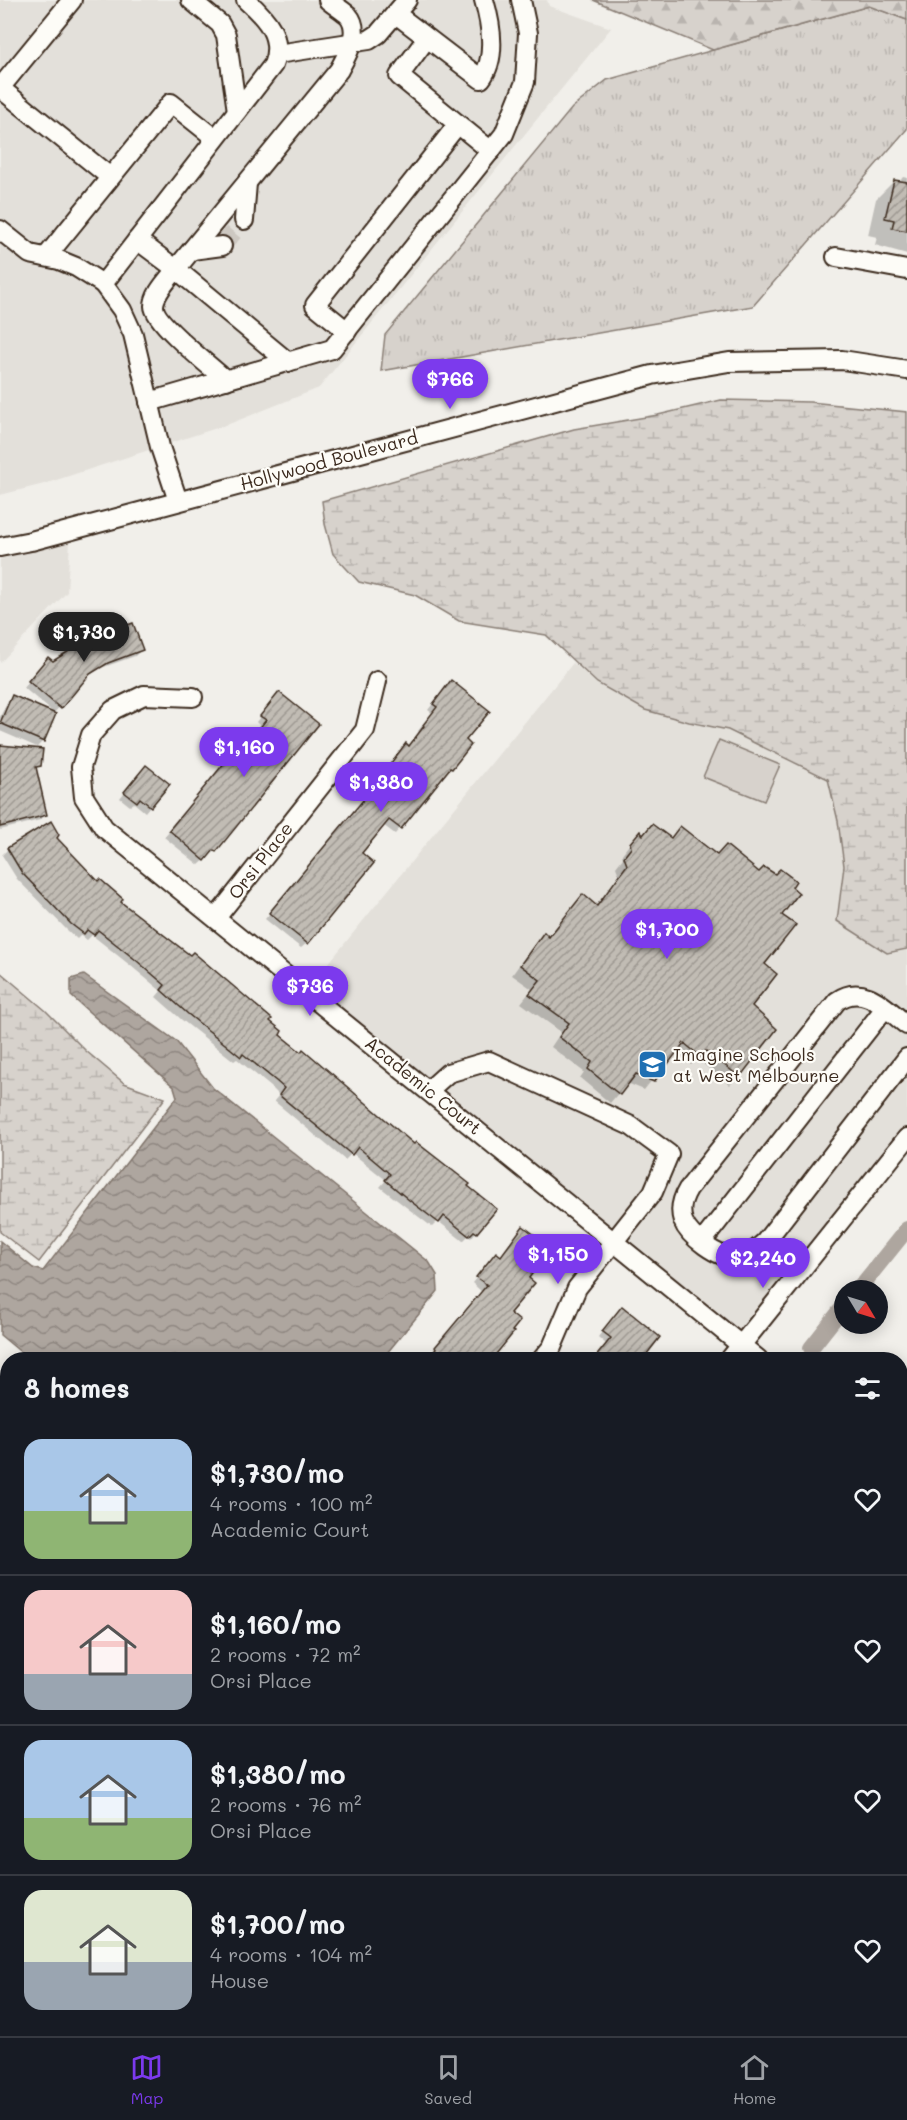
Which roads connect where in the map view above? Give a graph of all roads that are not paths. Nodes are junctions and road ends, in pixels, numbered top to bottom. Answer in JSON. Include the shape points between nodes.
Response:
{"nodes":[{"id":1,"x":72,"y":0,"type":"edge"},
{"id":2,"x":191,"y":0,"type":"edge"},
{"id":3,"x":246,"y":0,"type":"edge"},
{"id":4,"x":328,"y":0,"type":"edge"},
{"id":5,"x":484,"y":0,"type":"edge"},
{"id":6,"x":521,"y":0,"type":"edge"},
{"id":7,"x":402,"y":7,"type":"edge"},
{"id":8,"x":427,"y":38,"type":"junction"},
{"id":9,"x":353,"y":43,"type":"junction"},
{"id":10,"x":277,"y":54,"type":"junction"},
{"id":11,"x":237,"y":111,"type":"junction"},
{"id":12,"x":458,"y":124,"type":"junction"},
{"id":13,"x":215,"y":138,"type":"junction"},
{"id":14,"x":491,"y":151,"type":"junction"},
{"id":15,"x":110,"y":177,"type":"junction"},
{"id":16,"x":247,"y":183,"type":"junction"},
{"id":17,"x":244,"y":220,"type":"tunnel mouth"},
{"id":18,"x":1,"y":233,"type":"edge"},
{"id":19,"x":136,"y":240,"type":"junction"},
{"id":20,"x":222,"y":246,"type":"tunnel mouth"},
{"id":21,"x":192,"y":250,"type":"junction"},
{"id":22,"x":46,"y":257,"type":"junction"},
{"id":23,"x":836,"y":257,"type":"dead end"},
{"id":24,"x":176,"y":269,"type":"junction"},
{"id":25,"x":907,"y":270,"type":"edge"},
{"id":26,"x":103,"y":284,"type":"junction"},
{"id":27,"x":347,"y":331,"type":"junction"},
{"id":28,"x":288,"y":362,"type":"junction"},
{"id":29,"x":907,"y":370,"type":"edge"},
{"id":30,"x":226,"y":380,"type":"junction"},
{"id":31,"x":149,"y":402,"type":"junction"},
{"id":32,"x":178,"y":501,"type":"junction"},
{"id":33,"x":0,"y":547,"type":"edge"},
{"id":34,"x":377,"y":681,"type":"dead end"},
{"id":35,"x":193,"y":697,"type":"dead end"},
{"id":36,"x":216,"y":918,"type":"junction"},
{"id":37,"x":885,"y":1008,"type":"junction"},
{"id":38,"x":907,"y":1025,"type":"edge"},
{"id":39,"x":907,"y":1058,"type":"edge"},
{"id":40,"x":429,"y":1090,"type":"junction"},
{"id":41,"x":907,"y":1138,"type":"edge"},
{"id":42,"x":614,"y":1240,"type":"junction"},
{"id":43,"x":702,"y":1242,"type":"junction"},
{"id":44,"x":548,"y":1352,"type":"edge"},
{"id":45,"x":735,"y":1352,"type":"edge"},
{"id":46,"x":737,"y":1352,"type":"edge"}],
"edges":[{"from":1,"to":15,"type":"street","via":[[0,88]]},
{"from":2,"to":11,"type":"street","via":[[220,24],[226,35]]},
{"from":3,"to":10,"type":"street","via":[[271,24]]},
{"from":4,"to":9,"type":"street","via":[[352,22]]},
{"from":5,"to":8,"type":"street","via":[[490,51],[488,70],[481,79]]},
{"from":6,"to":14,"type":"street","via":[[528,33],[525,82],[504,135]]},
{"from":7,"to":8,"type":"street"},
{"from":7,"to":9,"type":"street","via":[[378,34]]},
{"from":8,"to":12,"type":"street","via":[[399,76]]},
{"from":9,"to":10,"type":"street"},
{"from":9,"to":16,"type":"street","via":[[339,70]]},
{"from":10,"to":11,"type":"street","via":[[273,65]]},
{"from":11,"to":13,"type":"street"},
{"from":12,"to":14,"type":"street"},
{"from":12,"to":27,"type":"street","via":[[315,304]]},
{"from":13,"to":15,"type":"street","via":[[171,103]]},
{"from":13,"to":19,"type":"street"},
{"from":14,"to":27,"type":"street"},
{"from":15,"to":22,"type":"street"},
{"from":16,"to":17,"type":"street"},
{"from":16,"to":21,"type":"street"},
{"from":18,"to":22,"type":"street","via":[[30,254]]},
{"from":19,"to":24,"type":"street"},
{"from":19,"to":26,"type":"street"},
{"from":20,"to":21,"type":"street"},
{"from":21,"to":24,"type":"street"},
{"from":22,"to":26,"type":"street","via":[[75,267]]},
{"from":23,"to":25,"type":"street"},
{"from":24,"to":28,"type":"street"},
{"from":24,"to":30,"type":"street","via":[[156,296],[154,306],[160,320]]},
{"from":26,"to":31,"type":"street","via":[[133,334]]},
{"from":27,"to":28,"type":"street","via":[[332,349]]},
{"from":28,"to":30,"type":"street"},
{"from":29,"to":32,"type":"street","name":"Hollywood Boulevard","via":[[842,360],[729,362],[652,375]]},
{"from":30,"to":31,"type":"street"},
{"from":31,"to":32,"type":"street"},
{"from":32,"to":33,"type":"street","name":"Hollywood Boulevard"},
{"from":34,"to":36,"type":"street","name":"Orsi Place","via":[[365,729]]},
{"from":35,"to":36,"type":"street","name":"Academic Court","via":[[144,695],[112,710],[91,735],[81,767],[84,797],[104,828]]},
{"from":36,"to":40,"type":"street","name":"Academic Court"},
{"from":37,"to":38,"type":"street"},
{"from":37,"to":43,"type":"street"},
{"from":37,"to":43,"type":"street","via":[[874,999],[856,994],[837,1002],[688,1189],[681,1205],[683,1220]]},
{"from":39,"to":43,"type":"street","via":[[755,1251],[735,1258]]},
{"from":40,"to":42,"type":"street","name":"Academic Court"},
{"from":40,"to":42,"type":"street","via":[[448,1073],[489,1061],[631,1126],[669,1154],[653,1192]]},
{"from":41,"to":46,"type":"street"},
{"from":42,"to":44,"type":"street","via":[[577,1287]]},
{"from":42,"to":45,"type":"street","name":"Academic Court"}]}
